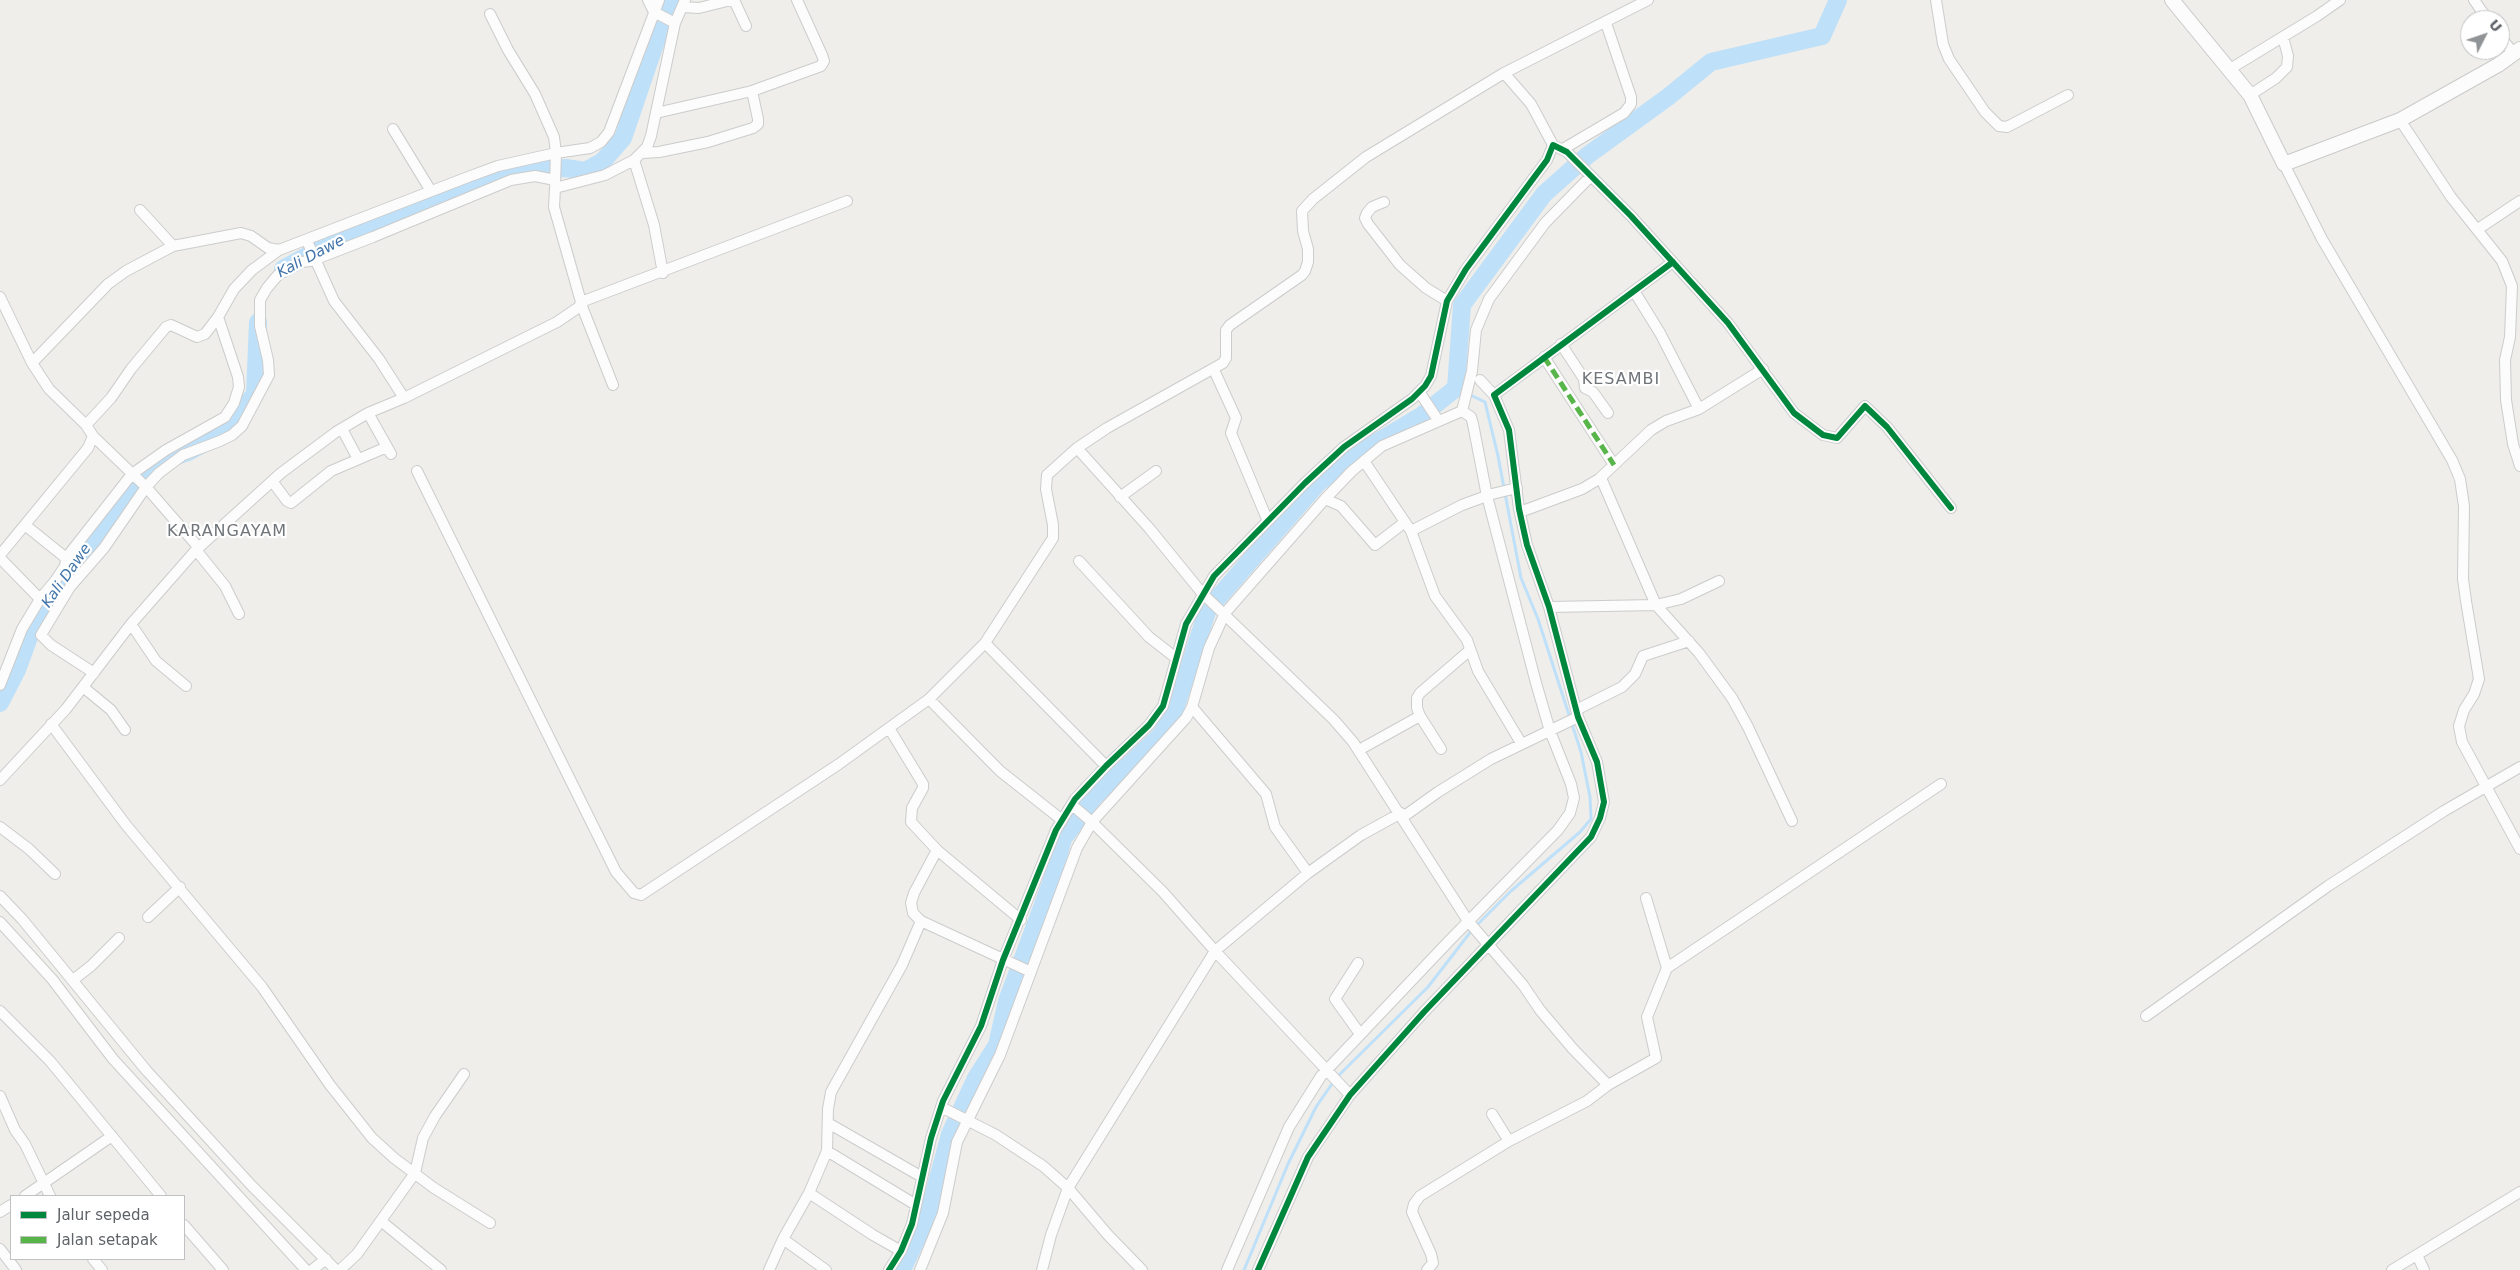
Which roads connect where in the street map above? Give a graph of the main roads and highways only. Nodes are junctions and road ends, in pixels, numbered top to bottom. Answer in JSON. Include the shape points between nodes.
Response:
{"nodes":[{"id":1,"x":2172,"y":0,"type":"edge"},
{"id":2,"x":2518,"y":52,"type":"edge"}],
"edges":[{"from":1,"to":2,"type":"main road","via":[[2250,95],[2284,164],[2400,120]]}]}
